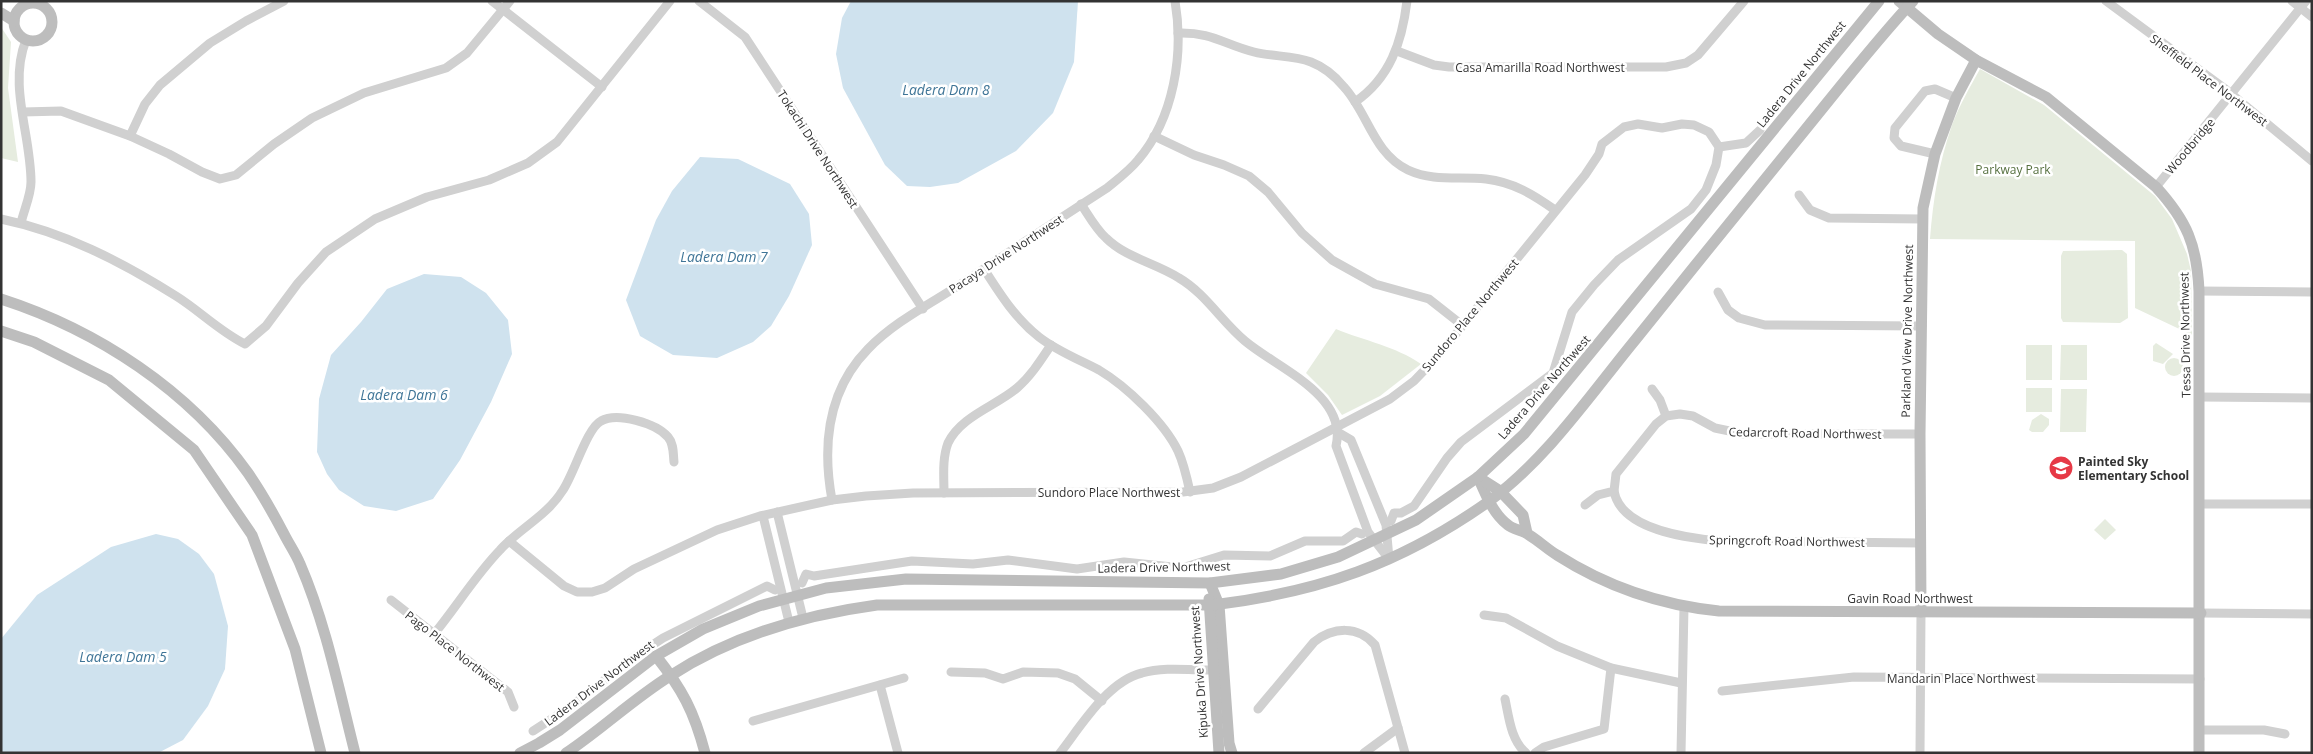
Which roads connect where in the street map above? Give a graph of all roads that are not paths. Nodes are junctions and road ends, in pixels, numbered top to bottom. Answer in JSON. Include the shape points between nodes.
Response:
{"nodes":[{"id":1,"x":10,"y":1,"type":"edge"},
{"id":2,"x":284,"y":1,"type":"edge"},
{"id":3,"x":492,"y":1,"type":"edge"},
{"id":4,"x":510,"y":1,"type":"edge"},
{"id":5,"x":670,"y":1,"type":"edge"},
{"id":6,"x":699,"y":1,"type":"edge"},
{"id":7,"x":1175,"y":1,"type":"edge"},
{"id":8,"x":1407,"y":1,"type":"edge"},
{"id":9,"x":1744,"y":1,"type":"edge"},
{"id":10,"x":1879,"y":1,"type":"edge"},
{"id":11,"x":2106,"y":1,"type":"edge"},
{"id":12,"x":2292,"y":1,"type":"edge"},
{"id":13,"x":36,"y":2,"type":"edge"},
{"id":14,"x":1906,"y":3,"type":"edge"},
{"id":15,"x":2303,"y":5,"type":"edge"},
{"id":16,"x":50,"y":6,"type":"edge"},
{"id":17,"x":21,"y":7,"type":"junction"},
{"id":18,"x":503,"y":10,"type":"junction"},
{"id":19,"x":1,"y":13,"type":"edge"},
{"id":20,"x":2312,"y":17,"type":"edge"},
{"id":21,"x":14,"y":22,"type":"junction"},
{"id":22,"x":1178,"y":33,"type":"junction"},
{"id":23,"x":26,"y":40,"type":"junction"},
{"id":24,"x":1397,"y":51,"type":"junction"},
{"id":25,"x":1976,"y":60,"type":"junction"},
{"id":26,"x":602,"y":87,"type":"junction"},
{"id":27,"x":2232,"y":95,"type":"junction"},
{"id":28,"x":1956,"y":98,"type":"junction"},
{"id":29,"x":1355,"y":102,"type":"junction"},
{"id":30,"x":23,"y":112,"type":"junction"},
{"id":31,"x":1760,"y":130,"type":"dead end"},
{"id":32,"x":130,"y":136,"type":"junction"},
{"id":33,"x":1154,"y":136,"type":"junction"},
{"id":34,"x":1719,"y":146,"type":"junction"},
{"id":35,"x":1935,"y":154,"type":"junction"},
{"id":36,"x":2312,"y":161,"type":"edge"},
{"id":37,"x":2156,"y":187,"type":"junction"},
{"id":38,"x":1798,"y":194,"type":"dead end"},
{"id":39,"x":1081,"y":204,"type":"junction"},
{"id":40,"x":1555,"y":210,"type":"junction"},
{"id":41,"x":1,"y":219,"type":"edge"},
{"id":42,"x":1922,"y":219,"type":"junction"},
{"id":43,"x":21,"y":223,"type":"junction"},
{"id":44,"x":984,"y":268,"type":"junction"},
{"id":45,"x":2199,"y":291,"type":"junction"},
{"id":46,"x":1718,"y":292,"type":"dead end"},
{"id":47,"x":2312,"y":292,"type":"edge"},
{"id":48,"x":1,"y":299,"type":"edge"},
{"id":49,"x":923,"y":309,"type":"junction"},
{"id":50,"x":1462,"y":325,"type":"junction"},
{"id":51,"x":1922,"y":326,"type":"junction"},
{"id":52,"x":1,"y":331,"type":"edge"},
{"id":53,"x":1051,"y":345,"type":"junction"},
{"id":54,"x":1652,"y":389,"type":"dead end"},
{"id":55,"x":2200,"y":397,"type":"junction"},
{"id":56,"x":2312,"y":398,"type":"edge"},
{"id":57,"x":1666,"y":416,"type":"junction"},
{"id":58,"x":1338,"y":430,"type":"junction"},
{"id":59,"x":1920,"y":434,"type":"junction"},
{"id":60,"x":674,"y":462,"type":"dead end"},
{"id":61,"x":1478,"y":477,"type":"junction"},
{"id":62,"x":1500,"y":491,"type":"junction"},
{"id":63,"x":1614,"y":491,"type":"junction"},
{"id":64,"x":1190,"y":492,"type":"junction"},
{"id":65,"x":944,"y":493,"type":"junction"},
{"id":66,"x":832,"y":500,"type":"junction"},
{"id":67,"x":1488,"y":501,"type":"junction"},
{"id":68,"x":2200,"y":504,"type":"junction"},
{"id":69,"x":2312,"y":504,"type":"edge"},
{"id":70,"x":1585,"y":505,"type":"dead end"},
{"id":71,"x":777,"y":512,"type":"junction"},
{"id":72,"x":763,"y":516,"type":"junction"},
{"id":73,"x":1391,"y":521,"type":"dead end"},
{"id":74,"x":1387,"y":533,"type":"junction"},
{"id":75,"x":1527,"y":533,"type":"junction"},
{"id":76,"x":1362,"y":534,"type":"dead end"},
{"id":77,"x":1373,"y":540,"type":"junction"},
{"id":78,"x":509,"y":541,"type":"junction"},
{"id":79,"x":1920,"y":542,"type":"junction"},
{"id":80,"x":1389,"y":559,"type":"junction"},
{"id":81,"x":802,"y":582,"type":"dead end"},
{"id":82,"x":1210,"y":583,"type":"junction"},
{"id":83,"x":776,"y":590,"type":"dead end"},
{"id":84,"x":797,"y":596,"type":"junction"},
{"id":85,"x":391,"y":600,"type":"dead end"},
{"id":86,"x":784,"y":600,"type":"junction"},
{"id":87,"x":1214,"y":605,"type":"junction"},
{"id":88,"x":1684,"y":607,"type":"junction"},
{"id":89,"x":1920,"y":612,"type":"junction"},
{"id":90,"x":2200,"y":613,"type":"junction"},
{"id":91,"x":2312,"y":614,"type":"edge"},
{"id":92,"x":1484,"y":615,"type":"dead end"},
{"id":93,"x":803,"y":618,"type":"junction"},
{"id":94,"x":789,"y":622,"type":"junction"},
{"id":95,"x":434,"y":634,"type":"junction"},
{"id":96,"x":656,"y":656,"type":"junction"},
{"id":97,"x":1611,"y":668,"type":"junction"},
{"id":98,"x":1218,"y":670,"type":"junction"},
{"id":99,"x":951,"y":672,"type":"dead end"},
{"id":100,"x":671,"y":675,"type":"junction"},
{"id":101,"x":904,"y":678,"type":"dead end"},
{"id":102,"x":1920,"y":678,"type":"junction"},
{"id":103,"x":2200,"y":679,"type":"junction"},
{"id":104,"x":1682,"y":683,"type":"junction"},
{"id":105,"x":880,"y":685,"type":"junction"},
{"id":106,"x":1722,"y":691,"type":"dead end"},
{"id":107,"x":1504,"y":699,"type":"dead end"},
{"id":108,"x":1102,"y":701,"type":"junction"},
{"id":109,"x":514,"y":707,"type":"dead end"},
{"id":110,"x":1258,"y":709,"type":"dead end"},
{"id":111,"x":753,"y":721,"type":"dead end"},
{"id":112,"x":1398,"y":728,"type":"junction"},
{"id":113,"x":2200,"y":730,"type":"junction"},
{"id":114,"x":533,"y":732,"type":"dead end"},
{"id":115,"x":2285,"y":734,"type":"dead end"},
{"id":116,"x":321,"y":753,"type":"edge"},
{"id":117,"x":355,"y":753,"type":"edge"},
{"id":118,"x":520,"y":753,"type":"edge"},
{"id":119,"x":566,"y":753,"type":"edge"},
{"id":120,"x":705,"y":753,"type":"edge"},
{"id":121,"x":898,"y":753,"type":"edge"},
{"id":122,"x":1060,"y":753,"type":"edge"},
{"id":123,"x":1219,"y":753,"type":"edge"},
{"id":124,"x":1232,"y":753,"type":"edge"},
{"id":125,"x":1364,"y":753,"type":"edge"},
{"id":126,"x":1405,"y":753,"type":"edge"},
{"id":127,"x":1526,"y":753,"type":"edge"},
{"id":128,"x":1536,"y":753,"type":"edge"},
{"id":129,"x":1681,"y":753,"type":"edge"},
{"id":130,"x":1920,"y":753,"type":"edge"},
{"id":131,"x":2200,"y":753,"type":"edge"}],
"edges":[{"from":1,"to":17,"type":"main road"},
{"from":2,"to":32,"type":"street","via":[[210,43],[160,85],[145,104]]},
{"from":3,"to":18,"type":"street"},
{"from":4,"to":18,"type":"street"},
{"from":5,"to":26,"type":"street"},
{"from":6,"to":49,"type":"street","name":"Tokachi Drive Northwest","via":[[745,37]]},
{"from":7,"to":22,"type":"street","name":"Pacaya Drive Northwest"},
{"from":8,"to":24,"type":"street"},
{"from":9,"to":24,"type":"street","name":"Casa Amarilla Road Northwest","via":[[1698,56],[1686,63],[1666,67],[1449,67]]},
{"from":10,"to":61,"type":"main road","name":"Ladera Drive Northwest","via":[[1524,434]]},
{"from":11,"to":27,"type":"street","name":"Sheffield Place Northwest"},
{"from":12,"to":15,"type":"street"},
{"from":13,"to":16,"type":"main road"},
{"from":13,"to":17,"type":"main road"},
{"from":14,"to":25,"type":"main road","name":"Tessa Drive Northwest","via":[[1938,34]]},
{"from":14,"to":62,"type":"main road","via":[[1550,444]]},
{"from":15,"to":20,"type":"street"},
{"from":15,"to":27,"type":"street","name":"Woodbridge"},
{"from":16,"to":23,"type":"main road","via":[[49,32],[34,42]]},
{"from":17,"to":21,"type":"main road"},
{"from":18,"to":26,"type":"street"},
{"from":18,"to":32,"type":"street","via":[[467,53],[446,68],[364,93],[312,118],[236,175],[220,179]]},
{"from":19,"to":21,"type":"main road"},
{"from":21,"to":23,"type":"main road"},
{"from":22,"to":29,"type":"street","via":[[1208,34],[1255,53],[1311,62],[1335,77]]},
{"from":22,"to":33,"type":"street","name":"Pacaya Drive Northwest","via":[[1172,89]]},
{"from":23,"to":30,"type":"street","via":[[19,70]]},
{"from":24,"to":29,"type":"street","via":[[1380,80]]},
{"from":25,"to":28,"type":"main road","name":"Parkland View Drive Northwest"},
{"from":25,"to":37,"type":"main road","name":"Tessa Drive Northwest","via":[[2046,98]]},
{"from":26,"to":43,"type":"street","via":[[557,142],[528,163],[490,180],[427,197],[375,219],[326,252],[266,326],[245,344],[131,269],[78,243]]},
{"from":27,"to":36,"type":"street","name":"Sheffield Place Northwest"},
{"from":27,"to":37,"type":"street","name":"Woodbridge"},
{"from":28,"to":35,"type":"main road","name":"Parkland View Drive Northwest"},
{"from":28,"to":35,"type":"street","via":[[1935,89],[1925,90],[1895,128],[1894,138],[1901,146]]},
{"from":29,"to":40,"type":"street","via":[[1383,150],[1400,166],[1430,177],[1500,182],[1534,194]]},
{"from":30,"to":32,"type":"street","via":[[61,111]]},
{"from":30,"to":43,"type":"street","via":[[31,183]]},
{"from":31,"to":34,"type":"street","via":[[1746,143]]},
{"from":33,"to":39,"type":"street","name":"Pacaya Drive Northwest","via":[[1127,172]]},
{"from":33,"to":50,"type":"street","via":[[1249,176],[1332,260],[1375,284],[1429,299]]},
{"from":34,"to":40,"type":"street","name":"Sundoro Place Northwest","via":[[1709,132],[1694,125],[1662,128],[1638,124],[1624,127],[1602,144],[1590,168]]},
{"from":34,"to":73,"type":"street","via":[[1706,190],[1691,209],[1618,260],[1572,312],[1553,373],[1461,442],[1414,506],[1394,513]]},
{"from":35,"to":42,"type":"main road","name":"Parkland View Drive Northwest"},
{"from":37,"to":45,"type":"main road","name":"Tessa Drive Northwest","via":[[2186,226],[2195,254]]},
{"from":38,"to":42,"type":"street","via":[[1810,210],[1829,218]]},
{"from":39,"to":44,"type":"street","name":"Pacaya Drive Northwest"},
{"from":39,"to":58,"type":"street","via":[[1112,243],[1180,278],[1246,342],[1307,384],[1327,406]]},
{"from":40,"to":50,"type":"street","name":"Sundoro Place Northwest"},
{"from":41,"to":43,"type":"street"},
{"from":42,"to":51,"type":"main road","name":"Parkland View Drive Northwest"},
{"from":44,"to":49,"type":"street","name":"Pacaya Drive Northwest"},
{"from":44,"to":53,"type":"street","via":[[1009,306],[1030,329]]},
{"from":45,"to":47,"type":"street"},
{"from":45,"to":55,"type":"main road","name":"Tessa Drive Northwest"},
{"from":46,"to":51,"type":"street","via":[[1728,310],[1739,318],[1758,324]]},
{"from":48,"to":117,"type":"main road","via":[[56,320],[131,360],[196,414],[233,454],[258,488],[300,563],[326,642]]},
{"from":49,"to":66,"type":"street","name":"Pacaya Drive Northwest","via":[[868,349],[845,382],[833,411],[827,438],[826,462]]},
{"from":50,"to":58,"type":"street","name":"Sundoro Place Northwest","via":[[1426,369],[1404,389]]},
{"from":51,"to":59,"type":"main road","name":"Parkland View Drive Northwest"},
{"from":52,"to":116,"type":"main road","via":[[34,342],[109,380],[194,450],[252,535],[295,649]]},
{"from":53,"to":64,"type":"street","via":[[1108,376],[1160,424],[1178,450]]},
{"from":53,"to":65,"type":"street","via":[[1023,382],[953,435],[944,458]]},
{"from":54,"to":57,"type":"street"},
{"from":55,"to":56,"type":"street"},
{"from":55,"to":68,"type":"main road","name":"Tessa Drive Northwest"},
{"from":57,"to":59,"type":"street","name":"Cedarcroft Road Northwest","via":[[1693,416],[1715,428],[1744,434]]},
{"from":57,"to":63,"type":"street","via":[[1616,474]]},
{"from":58,"to":64,"type":"street","name":"Sundoro Place Northwest","via":[[1241,477],[1213,488]]},
{"from":58,"to":74,"type":"street","via":[[1351,440]]},
{"from":58,"to":77,"type":"street","via":[[1336,446]]},
{"from":59,"to":79,"type":"main road","name":"Parkland View Drive Northwest"},
{"from":60,"to":78,"type":"street","via":[[672,443],[664,432],[627,417],[601,420],[590,432],[570,478],[555,502]]},
{"from":61,"to":62,"type":"main road"},
{"from":61,"to":67,"type":"main road","name":"Gavin Road Northwest"},
{"from":61,"to":74,"type":"main road","name":"Ladera Drive Northwest","via":[[1416,520]]},
{"from":62,"to":67,"type":"main road"},
{"from":62,"to":75,"type":"main road","via":[[1523,515]]},
{"from":63,"to":70,"type":"street","via":[[1598,495]]},
{"from":63,"to":79,"type":"street","name":"Springcroft Road Northwest","via":[[1619,508],[1626,514],[1692,539]]},
{"from":64,"to":65,"type":"street","name":"Sundoro Place Northwest"},
{"from":65,"to":66,"type":"street","name":"Sundoro Place Northwest"},
{"from":66,"to":71,"type":"street","name":"Sundoro Place Northwest"},
{"from":67,"to":75,"type":"main road","name":"Gavin Road Northwest","via":[[1508,526]]},
{"from":67,"to":80,"type":"main road","via":[[1423,542]]},
{"from":68,"to":69,"type":"street"},
{"from":68,"to":90,"type":"main road","name":"Tessa Drive Northwest"},
{"from":71,"to":72,"type":"street","name":"Sundoro Place Northwest"},
{"from":71,"to":84,"type":"street"},
{"from":72,"to":78,"type":"street","name":"Sundoro Place Northwest","via":[[699,538],[592,592],[577,592],[564,586]]},
{"from":72,"to":86,"type":"street"},
{"from":74,"to":77,"type":"main road","name":"Ladera Drive Northwest"},
{"from":74,"to":80,"type":"street"},
{"from":75,"to":88,"type":"main road","name":"Gavin Road Northwest","via":[[1556,555],[1597,578],[1642,596]]},
{"from":76,"to":81,"type":"street","via":[[1356,532],[1343,541],[1305,541],[1265,557],[1224,555],[1182,568],[1124,562],[1077,569],[1008,560],[973,564],[912,562],[814,576],[806,574]]},
{"from":77,"to":80,"type":"street"},
{"from":77,"to":82,"type":"main road","name":"Ladera Drive Northwest","via":[[1338,557],[1281,574]]},
{"from":78,"to":95,"type":"street"},
{"from":79,"to":89,"type":"main road","name":"Parkland View Drive Northwest"},
{"from":80,"to":87,"type":"main road","via":[[1324,584],[1251,601]]},
{"from":82,"to":84,"type":"main road","name":"Ladera Drive Northwest","via":[[906,579],[826,588]]},
{"from":82,"to":87,"type":"main road","name":"Kipuka Drive Northwest"},
{"from":83,"to":114,"type":"street","via":[[767,586],[663,638]]},
{"from":84,"to":86,"type":"main road","name":"Ladera Drive Northwest"},
{"from":84,"to":93,"type":"street"},
{"from":85,"to":95,"type":"street","name":"Pago Place Northwest"},
{"from":86,"to":94,"type":"street"},
{"from":86,"to":96,"type":"main road","name":"Ladera Drive Northwest","via":[[758,606],[718,623]]},
{"from":87,"to":93,"type":"main road","via":[[877,605]]},
{"from":87,"to":98,"type":"main road","name":"Kipuka Drive Northwest"},
{"from":88,"to":89,"type":"main road","name":"Gavin Road Northwest"},
{"from":88,"to":104,"type":"street"},
{"from":89,"to":90,"type":"main road","name":"Gavin Road Northwest"},
{"from":89,"to":102,"type":"street"},
{"from":90,"to":91,"type":"street","name":"Gavin Road Northwest"},
{"from":90,"to":103,"type":"main road","name":"Tessa Drive Northwest"},
{"from":92,"to":97,"type":"street","via":[[1506,618],[1557,646]]},
{"from":93,"to":94,"type":"main road"},
{"from":94,"to":100,"type":"main road","via":[[742,638]]},
{"from":95,"to":109,"type":"street","name":"Pago Place Northwest","via":[[508,692]]},
{"from":96,"to":100,"type":"main road"},
{"from":96,"to":118,"type":"main road","name":"Ladera Drive Northwest","via":[[560,730]]},
{"from":97,"to":104,"type":"street"},
{"from":97,"to":128,"type":"street","via":[[1604,729],[1544,747]]},
{"from":98,"to":108,"type":"street","via":[[1143,672],[1116,686]]},
{"from":98,"to":123,"type":"main road","name":"Kipuka Drive Northwest"},
{"from":98,"to":124,"type":"main road","name":"Kipuka Drive Northwest"},
{"from":99,"to":108,"type":"street","via":[[985,673],[1003,679],[1023,672],[1058,673],[1075,679]]},
{"from":100,"to":119,"type":"main road"},
{"from":100,"to":120,"type":"main road","via":[[690,706]]},
{"from":101,"to":105,"type":"street"},
{"from":102,"to":103,"type":"street","name":"Mandarin Place Northwest"},
{"from":102,"to":106,"type":"street","name":"Mandarin Place Northwest","via":[[1854,677]]},
{"from":102,"to":130,"type":"street"},
{"from":103,"to":113,"type":"main road","name":"Tessa Drive Northwest"},
{"from":104,"to":129,"type":"street"},
{"from":105,"to":111,"type":"street"},
{"from":105,"to":121,"type":"street"},
{"from":107,"to":127,"type":"street","via":[[1514,737]]},
{"from":108,"to":122,"type":"street"},
{"from":110,"to":112,"type":"street","via":[[1314,642],[1323,635],[1347,630],[1364,635],[1375,645]]},
{"from":112,"to":125,"type":"street"},
{"from":112,"to":126,"type":"street"},
{"from":113,"to":115,"type":"street","via":[[2264,730]]},
{"from":113,"to":131,"type":"main road","name":"Tessa Drive Northwest"}]}
